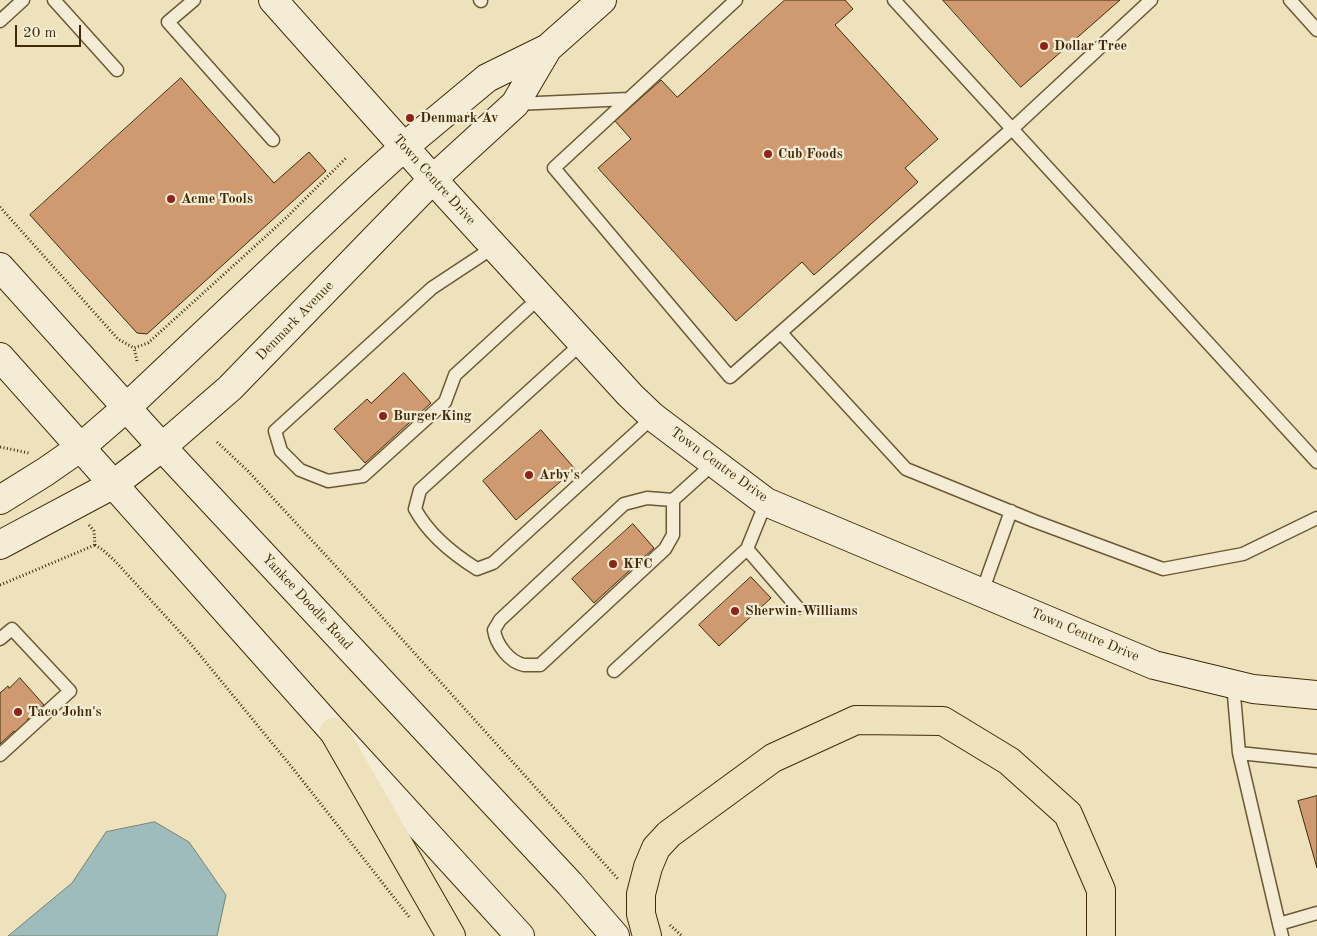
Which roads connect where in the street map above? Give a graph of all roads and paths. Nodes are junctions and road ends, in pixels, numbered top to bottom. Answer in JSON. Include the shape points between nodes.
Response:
{"nodes":[{"id":1,"x":23,"y":0,"type":"edge"},
{"id":2,"x":54,"y":0,"type":"edge"},
{"id":3,"x":194,"y":0,"type":"edge"},
{"id":4,"x":273,"y":0,"type":"edge"},
{"id":5,"x":602,"y":0,"type":"edge"},
{"id":6,"x":736,"y":0,"type":"edge"},
{"id":7,"x":894,"y":0,"type":"edge"},
{"id":8,"x":1151,"y":0,"type":"edge"},
{"id":9,"x":1290,"y":0,"type":"edge"},
{"id":10,"x":0,"y":21,"type":"edge"},
{"id":11,"x":1317,"y":30,"type":"edge"},
{"id":12,"x":548,"y":48,"type":"junction"},
{"id":13,"x":117,"y":70,"type":"dead end"},
{"id":14,"x":629,"y":99,"type":"junction"},
{"id":15,"x":514,"y":104,"type":"junction"},
{"id":16,"x":1012,"y":129,"type":"junction"},
{"id":17,"x":273,"y":140,"type":"dead end"},
{"id":18,"x":404,"y":147,"type":"junction"},
{"id":19,"x":346,"y":158,"type":"dead end"},
{"id":20,"x":433,"y":179,"type":"junction"},
{"id":21,"x":0,"y":208,"type":"edge"},
{"id":22,"x":494,"y":246,"type":"junction"},
{"id":23,"x":0,"y":267,"type":"edge"},
{"id":24,"x":540,"y":297,"type":"junction"},
{"id":25,"x":781,"y":333,"type":"junction"},
{"id":26,"x":582,"y":343,"type":"junction"},
{"id":27,"x":134,"y":348,"type":"junction"},
{"id":28,"x":0,"y":357,"type":"edge"},
{"id":29,"x":137,"y":360,"type":"dead end"},
{"id":30,"x":127,"y":407,"type":"junction"},
{"id":31,"x":653,"y":417,"type":"junction"},
{"id":32,"x":217,"y":442,"type":"dead end"},
{"id":33,"x":81,"y":447,"type":"junction"},
{"id":34,"x":162,"y":447,"type":"junction"},
{"id":35,"x":1317,"y":462,"type":"edge"},
{"id":36,"x":714,"y":463,"type":"junction"},
{"id":37,"x":114,"y":484,"type":"junction"},
{"id":38,"x":0,"y":500,"type":"edge"},
{"id":39,"x":673,"y":500,"type":"junction"},
{"id":40,"x":766,"y":502,"type":"junction"},
{"id":41,"x":1010,"y":511,"type":"junction"},
{"id":42,"x":1317,"y":518,"type":"edge"},
{"id":43,"x":0,"y":545,"type":"edge"},
{"id":44,"x":747,"y":548,"type":"junction"},
{"id":45,"x":0,"y":585,"type":"edge"},
{"id":46,"x":982,"y":592,"type":"junction"},
{"id":47,"x":798,"y":608,"type":"dead end"},
{"id":48,"x":0,"y":639,"type":"edge"},
{"id":49,"x":614,"y":671,"type":"dead end"},
{"id":50,"x":1233,"y":684,"type":"junction"},
{"id":51,"x":1317,"y":695,"type":"edge"},
{"id":52,"x":334,"y":732,"type":"junction"},
{"id":53,"x":1239,"y":753,"type":"junction"},
{"id":54,"x":0,"y":755,"type":"edge"},
{"id":55,"x":1317,"y":761,"type":"edge"},
{"id":56,"x":641,"y":904,"type":"junction"},
{"id":57,"x":1317,"y":913,"type":"edge"},
{"id":58,"x":413,"y":922,"type":"dead end"},
{"id":59,"x":1280,"y":930,"type":"edge"},
{"id":60,"x":451,"y":936,"type":"edge"},
{"id":61,"x":520,"y":936,"type":"edge"},
{"id":62,"x":615,"y":936,"type":"edge"},
{"id":63,"x":647,"y":936,"type":"edge"},
{"id":64,"x":682,"y":936,"type":"edge"},
{"id":65,"x":1102,"y":936,"type":"edge"}],
"edges":[{"from":1,"to":10,"type":"lane"},
{"from":2,"to":13,"type":"lane"},
{"from":3,"to":17,"type":"lane","via":[[168,22]]},
{"from":4,"to":18,"type":"street","name":"Town Centre Drive"},
{"from":5,"to":12,"type":"street","name":"Denmark Avenue"},
{"from":6,"to":14,"type":"lane"},
{"from":7,"to":16,"type":"lane"},
{"from":8,"to":16,"type":"lane"},
{"from":9,"to":11,"type":"lane"},
{"from":12,"to":15,"type":"street","name":"Denmark Avenue"},
{"from":12,"to":18,"type":"street","name":"Denmark Avenue","via":[[487,78]]},
{"from":14,"to":15,"type":"lane"},
{"from":14,"to":25,"type":"lane","via":[[554,168],[730,377]]},
{"from":15,"to":20,"type":"street","name":"Denmark Avenue"},
{"from":16,"to":25,"type":"lane"},
{"from":16,"to":35,"type":"lane"},
{"from":18,"to":20,"type":"street","name":"Town Centre Drive"},
{"from":18,"to":30,"type":"street","name":"Denmark Avenue"},
{"from":19,"to":27,"type":"path","via":[[285,219],[148,344]]},
{"from":20,"to":22,"type":"street","name":"Town Centre Drive"},
{"from":20,"to":34,"type":"street","name":"Denmark Avenue","via":[[230,388]]},
{"from":21,"to":27,"type":"path","via":[[118,339]]},
{"from":22,"to":24,"type":"street","name":"Town Centre Drive"},
{"from":22,"to":24,"type":"lane","via":[[432,288],[275,431],[280,451],[300,470],[328,481],[363,476],[445,402],[455,375]]},
{"from":23,"to":30,"type":"street","name":"Yankee Doodle Road"},
{"from":24,"to":26,"type":"street","name":"Town Centre Drive"},
{"from":25,"to":41,"type":"lane","via":[[906,469]]},
{"from":26,"to":31,"type":"street","name":"Town Centre Drive"},
{"from":26,"to":31,"type":"lane","via":[[420,490],[414,508],[427,526],[458,558],[477,569],[493,563]]},
{"from":27,"to":29,"type":"path"},
{"from":28,"to":33,"type":"street"},
{"from":30,"to":33,"type":"street","name":"Denmark Avenue"},
{"from":30,"to":34,"type":"street","name":"Yankee Doodle Road"},
{"from":31,"to":36,"type":"street","name":"Town Centre Drive"},
{"from":32,"to":56,"type":"path","via":[[354,586]]},
{"from":33,"to":37,"type":"street"},
{"from":33,"to":38,"type":"street","name":"Denmark Avenue"},
{"from":34,"to":37,"type":"street","name":"Denmark Avenue"},
{"from":34,"to":62,"type":"street","name":"Yankee Doodle Road"},
{"from":36,"to":39,"type":"lane"},
{"from":36,"to":40,"type":"street","name":"Town Centre Drive"},
{"from":37,"to":43,"type":"street","name":"Denmark Avenue"},
{"from":37,"to":52,"type":"street"},
{"from":39,"to":39,"type":"lane","via":[[647,498],[624,504],[500,620],[494,630],[496,640],[512,660],[522,665],[540,665],[665,549],[673,536]]},
{"from":40,"to":44,"type":"lane"},
{"from":40,"to":46,"type":"street","name":"Town Centre Drive"},
{"from":41,"to":42,"type":"lane","via":[[1163,569],[1243,554]]},
{"from":41,"to":46,"type":"lane"},
{"from":44,"to":47,"type":"lane"},
{"from":44,"to":49,"type":"lane"},
{"from":45,"to":58,"type":"path","via":[[95,545],[103,550],[190,643]]},
{"from":46,"to":50,"type":"street","name":"Town Centre Drive","via":[[1154,664]]},
{"from":48,"to":54,"type":"lane","via":[[12,629],[70,691]]},
{"from":50,"to":51,"type":"street","name":"Town Centre Drive"},
{"from":50,"to":53,"type":"lane"},
{"from":52,"to":60,"type":"highway"},
{"from":52,"to":61,"type":"street"},
{"from":53,"to":55,"type":"lane"},
{"from":53,"to":59,"type":"lane"},
{"from":56,"to":63,"type":"highway","via":[[640,914]]},
{"from":56,"to":64,"type":"path"},
{"from":56,"to":65,"type":"highway","via":[[648,867],[656,848],[669,834],[773,758],[856,720],[943,721],[1009,761],[1068,814],[1102,890]]},
{"from":57,"to":59,"type":"lane"}]}
